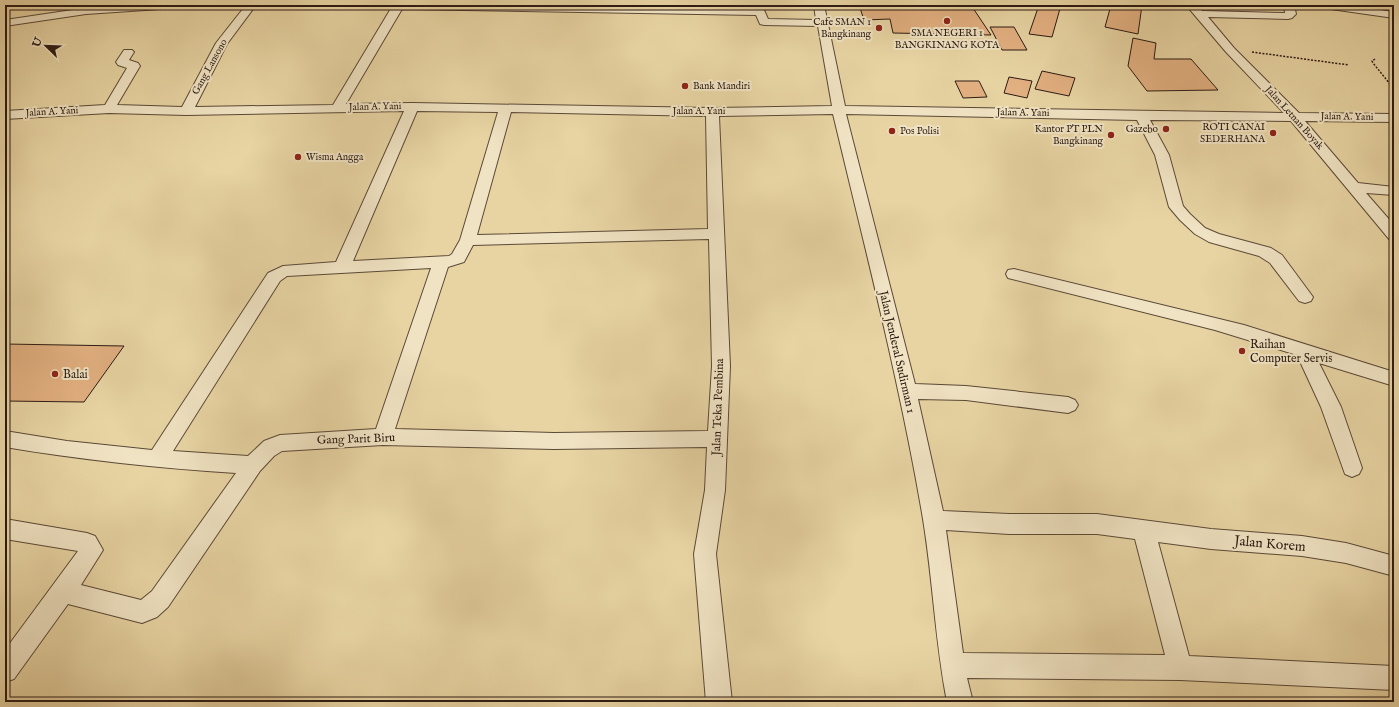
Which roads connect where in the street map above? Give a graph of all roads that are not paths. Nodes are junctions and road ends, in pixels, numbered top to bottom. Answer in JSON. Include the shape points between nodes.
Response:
{"nodes":[{"id":1,"x":159,"y":5,"type":"edge"},
{"id":2,"x":175,"y":5,"type":"edge"},
{"id":3,"x":251,"y":5,"type":"edge"},
{"id":4,"x":819,"y":5,"type":"edge"},
{"id":5,"x":1289,"y":5,"type":"edge"},
{"id":6,"x":1324,"y":5,"type":"edge"},
{"id":7,"x":398,"y":6,"type":"edge"},
{"id":8,"x":719,"y":8,"type":"edge"},
{"id":9,"x":1194,"y":10,"type":"edge"},
{"id":10,"x":1394,"y":15,"type":"edge"},
{"id":11,"x":5,"y":23,"type":"edge"},
{"id":12,"x":822,"y":23,"type":"junction"},
{"id":13,"x":128,"y":52,"type":"dead end"},
{"id":14,"x":412,"y":107,"type":"junction"},
{"id":15,"x":337,"y":108,"type":"junction"},
{"id":16,"x":506,"y":108,"type":"junction"},
{"id":17,"x":109,"y":109,"type":"junction"},
{"id":18,"x":839,"y":110,"type":"junction"},
{"id":19,"x":186,"y":111,"type":"junction"},
{"id":20,"x":712,"y":112,"type":"junction"},
{"id":21,"x":5,"y":115,"type":"edge"},
{"id":22,"x":1141,"y":116,"type":"junction"},
{"id":23,"x":1294,"y":116,"type":"junction"},
{"id":24,"x":1394,"y":118,"type":"edge"},
{"id":25,"x":1354,"y":187,"type":"junction"},
{"id":26,"x":1394,"y":190,"type":"edge"},
{"id":27,"x":717,"y":234,"type":"junction"},
{"id":28,"x":1394,"y":235,"type":"edge"},
{"id":29,"x":468,"y":240,"type":"junction"},
{"id":30,"x":441,"y":262,"type":"junction"},
{"id":31,"x":342,"y":268,"type":"junction"},
{"id":32,"x":1014,"y":274,"type":"dead end"},
{"id":33,"x":1305,"y":297,"type":"dead end"},
{"id":34,"x":1304,"y":351,"type":"junction"},
{"id":35,"x":1394,"y":379,"type":"edge"},
{"id":36,"x":907,"y":391,"type":"junction"},
{"id":37,"x":1068,"y":405,"type":"dead end"},
{"id":38,"x":383,"y":437,"type":"junction"},
{"id":39,"x":5,"y":439,"type":"edge"},
{"id":40,"x":717,"y":439,"type":"junction"},
{"id":41,"x":157,"y":459,"type":"junction"},
{"id":42,"x":253,"y":465,"type":"junction"},
{"id":43,"x":1352,"y":468,"type":"dead end"},
{"id":44,"x":934,"y":520,"type":"junction"},
{"id":45,"x":5,"y":529,"type":"edge"},
{"id":46,"x":1144,"y":531,"type":"junction"},
{"id":47,"x":1394,"y":566,"type":"edge"},
{"id":48,"x":63,"y":592,"type":"junction"},
{"id":49,"x":952,"y":665,"type":"junction"},
{"id":50,"x":1180,"y":668,"type":"junction"},
{"id":51,"x":5,"y":670,"type":"edge"},
{"id":52,"x":1394,"y":678,"type":"edge"},
{"id":53,"x":718,"y":702,"type":"edge"},
{"id":54,"x":960,"y":702,"type":"edge"}],
"edges":[{"from":1,"to":2,"type":"street"},
{"from":1,"to":11,"type":"street","via":[[86,11]]},
{"from":3,"to":19,"type":"street","name":"Gang Lansono","via":[[222,43]]},
{"from":4,"to":12,"type":"street","name":"Jalan Jenderal Sudirman 1"},
{"from":5,"to":9,"type":"street","via":[[1291,14],[1288,16]]},
{"from":6,"to":10,"type":"street"},
{"from":7,"to":8,"type":"street"},
{"from":7,"to":15,"type":"street"},
{"from":8,"to":12,"type":"street","via":[[760,12],[764,22]]},
{"from":9,"to":23,"type":"street","name":"Jalan Letnan Boyak"},
{"from":12,"to":18,"type":"street","name":"Jalan Jenderal Sudirman 1"},
{"from":13,"to":17,"type":"street","via":[[122,62],[134,66]]},
{"from":14,"to":15,"type":"street","name":"Jalan A. Yani"},
{"from":14,"to":16,"type":"street","name":"Jalan A. Yani"},
{"from":14,"to":31,"type":"street"},
{"from":15,"to":19,"type":"street","name":"Jalan A. Yani"},
{"from":16,"to":20,"type":"street","name":"Jalan A. Yani"},
{"from":16,"to":29,"type":"street"},
{"from":17,"to":19,"type":"street","name":"Jalan A. Yani"},
{"from":17,"to":21,"type":"street","name":"Jalan A. Yani"},
{"from":18,"to":20,"type":"street","name":"Jalan A. Yani"},
{"from":18,"to":22,"type":"street","name":"Jalan A. Yani"},
{"from":18,"to":36,"type":"street","name":"Jalan Jenderal Sudirman 1"},
{"from":20,"to":27,"type":"street","name":"Jalan Teka Pembina"},
{"from":22,"to":23,"type":"street","name":"Jalan A. Yani"},
{"from":22,"to":33,"type":"street","via":[[1162,155],[1176,207],[1200,230],[1214,238],[1265,252],[1276,259]]},
{"from":23,"to":24,"type":"street","name":"Jalan A. Yani"},
{"from":23,"to":25,"type":"street","name":"Jalan Letnan Boyak"},
{"from":25,"to":26,"type":"street"},
{"from":25,"to":28,"type":"street","name":"Jalan Letnan Boyak"},
{"from":27,"to":29,"type":"street"},
{"from":27,"to":40,"type":"street","name":"Jalan Teka Pembina","via":[[721,366]]},
{"from":29,"to":30,"type":"street","via":[[458,258]]},
{"from":30,"to":31,"type":"street"},
{"from":30,"to":38,"type":"street"},
{"from":31,"to":41,"type":"street","via":[[283,271],[274,277]]},
{"from":32,"to":34,"type":"street","via":[[1244,332]]},
{"from":34,"to":35,"type":"street"},
{"from":34,"to":43,"type":"street","via":[[1331,407]]},
{"from":36,"to":37,"type":"street","via":[[966,393]]},
{"from":36,"to":44,"type":"street","name":"Jalan Jenderal Sudirman 1"},
{"from":38,"to":40,"type":"street","name":"Gang Parit Biru","via":[[554,441]]},
{"from":38,"to":42,"type":"street","name":"Gang Parit Biru","via":[[278,442]]},
{"from":39,"to":41,"type":"street","via":[[50,447]]},
{"from":40,"to":53,"type":"street","name":"Jalan Teka Pembina","via":[[715,490],[705,554]]},
{"from":41,"to":42,"type":"street"},
{"from":42,"to":48,"type":"street","name":"Gang Parit Biru","via":[[160,599],[149,609],[142,612]]},
{"from":44,"to":46,"type":"street","name":"Jalan Korem","via":[[1009,524],[1097,524]]},
{"from":44,"to":49,"type":"street","name":"Jalan Jenderal Sudirman 1"},
{"from":45,"to":48,"type":"street","via":[[90,545],[92,550]]},
{"from":46,"to":47,"type":"street","name":"Jalan Korem","via":[[1302,546],[1346,553]]},
{"from":46,"to":50,"type":"street"},
{"from":48,"to":51,"type":"street"},
{"from":49,"to":50,"type":"street"},
{"from":49,"to":54,"type":"street","name":"Jalan Jenderal Sudirman 1"},
{"from":50,"to":52,"type":"street"}]}
